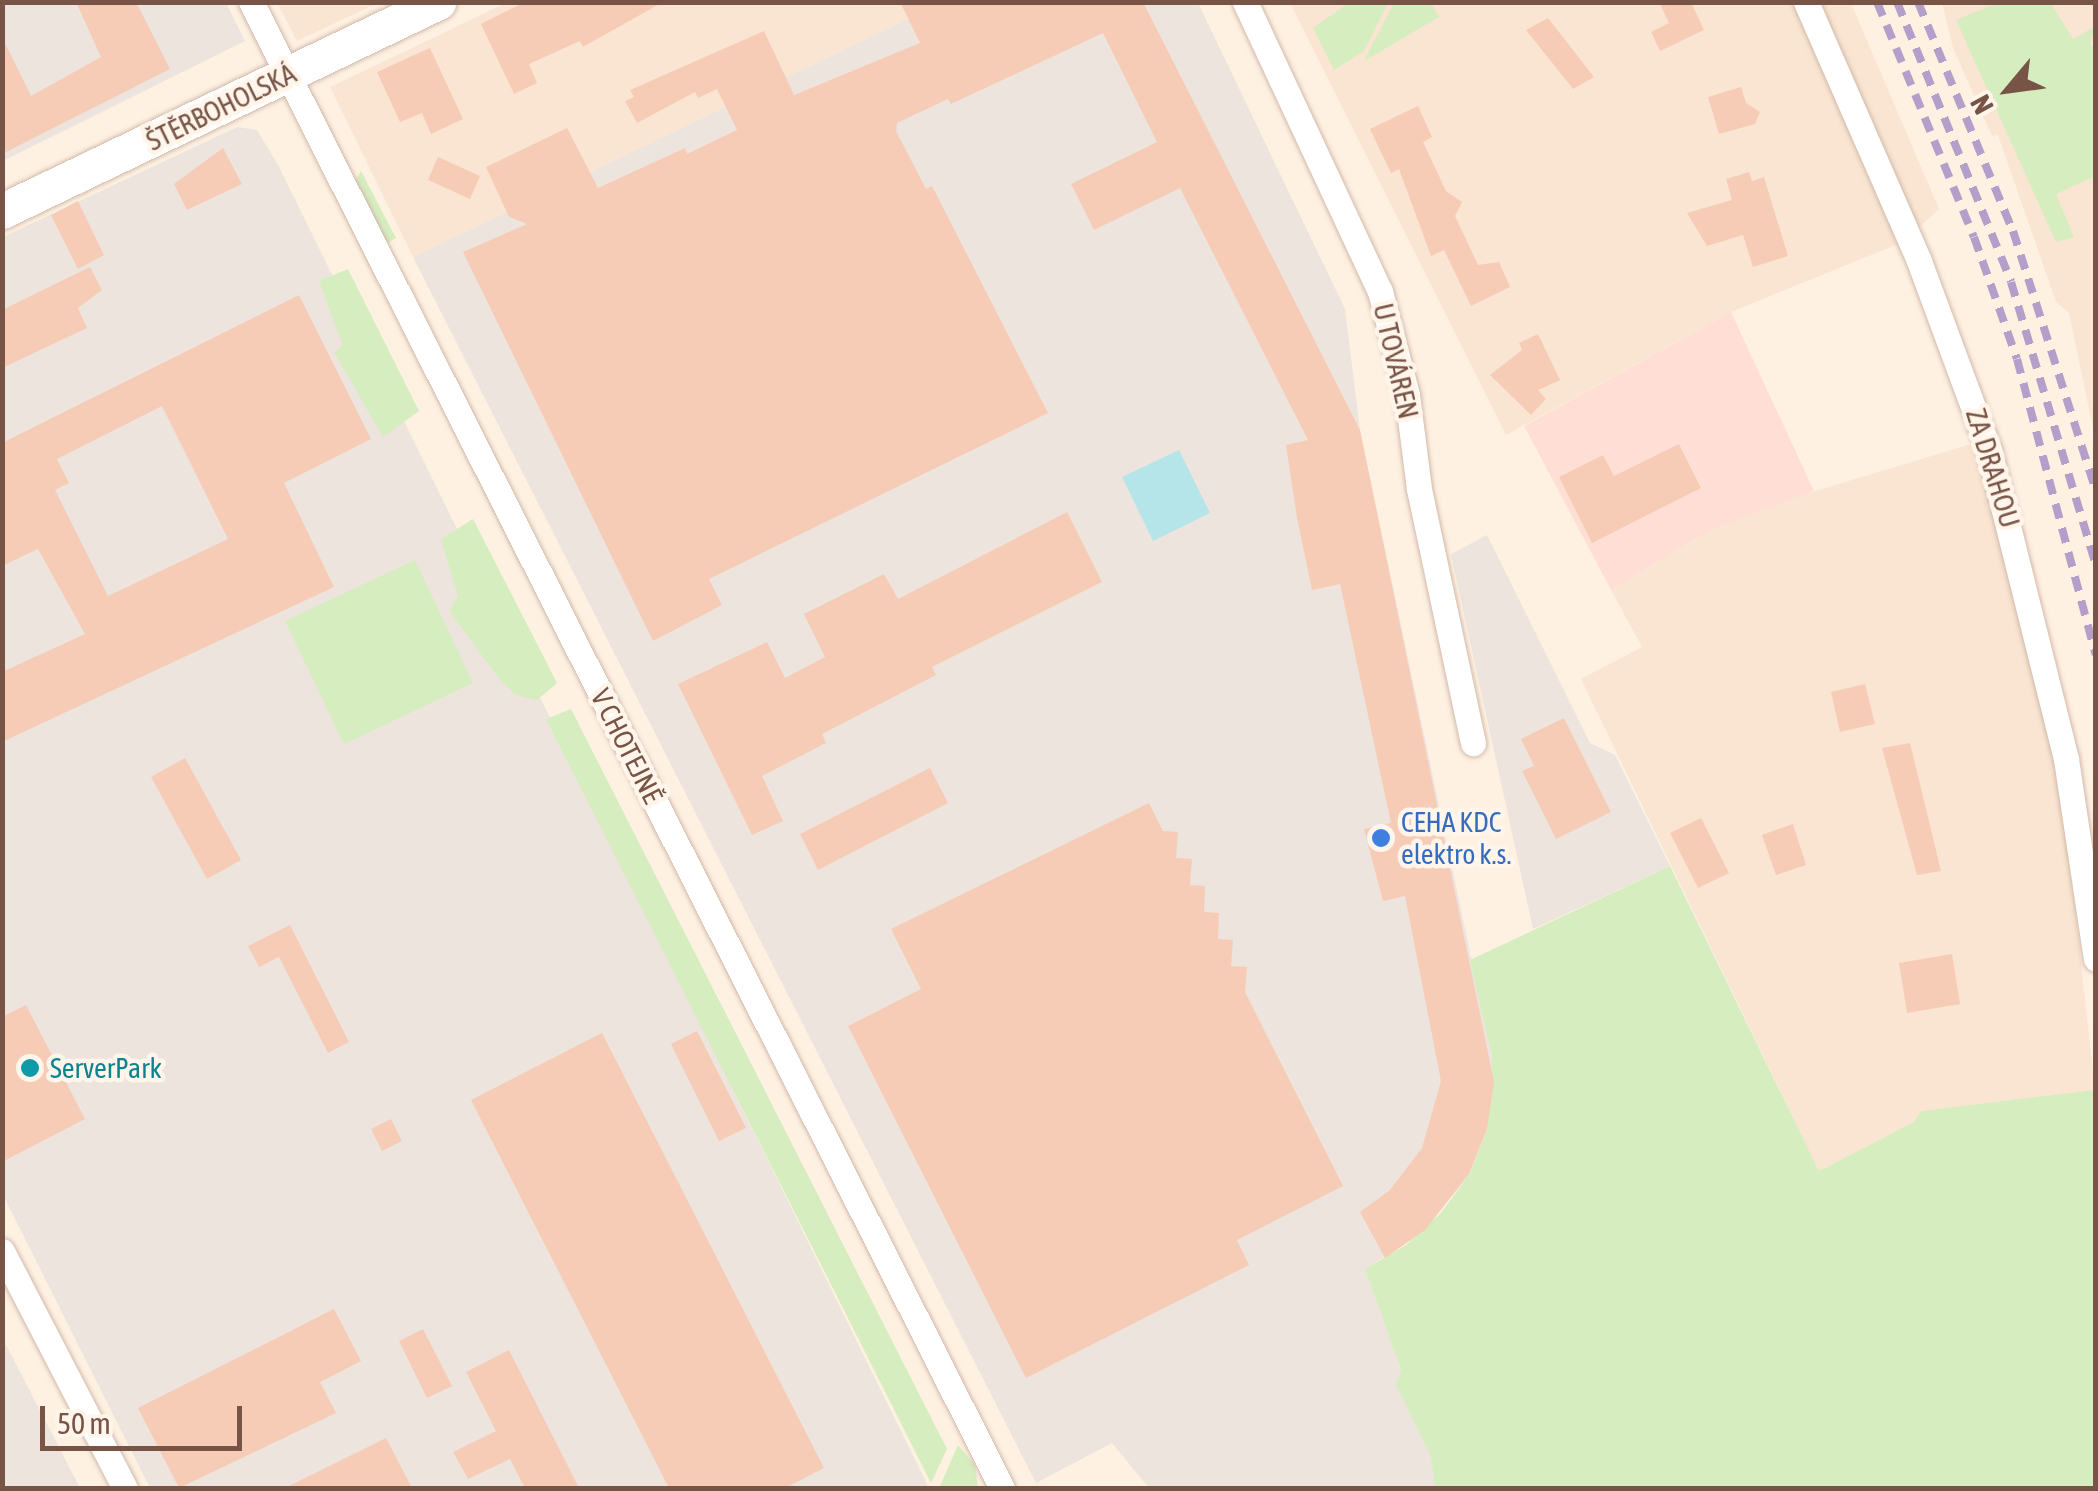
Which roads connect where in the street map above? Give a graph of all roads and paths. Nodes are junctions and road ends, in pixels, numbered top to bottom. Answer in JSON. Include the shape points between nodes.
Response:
{"nodes":[{"id":1,"x":251,"y":2,"type":"edge"},
{"id":2,"x":439,"y":2,"type":"edge"},
{"id":3,"x":1245,"y":2,"type":"edge"},
{"id":4,"x":1806,"y":2,"type":"edge"},
{"id":5,"x":288,"y":74,"type":"junction"},
{"id":6,"x":2,"y":211,"type":"edge"},
{"id":7,"x":1473,"y":743,"type":"dead end"},
{"id":8,"x":2096,"y":960,"type":"edge"},
{"id":9,"x":2,"y":1251,"type":"edge"},
{"id":10,"x":125,"y":1488,"type":"edge"},
{"id":11,"x":1002,"y":1488,"type":"edge"}],
"edges":[{"from":1,"to":5,"type":"street","name":"V CHOTEJNĚ"},
{"from":2,"to":5,"type":"street","name":"ŠTĚRBOHOLSKÁ"},
{"from":3,"to":7,"type":"street","name":"U TOVÁREN","via":[[1380,291]]},
{"from":4,"to":8,"type":"street","name":"ZA DRAHOU","via":[[1919,261],[1989,450],[2066,759]]},
{"from":5,"to":6,"type":"street","name":"ŠTĚRBOHOLSKÁ"},
{"from":5,"to":11,"type":"street","name":"V CHOTEJNĚ"},
{"from":9,"to":10,"type":"street"}]}
